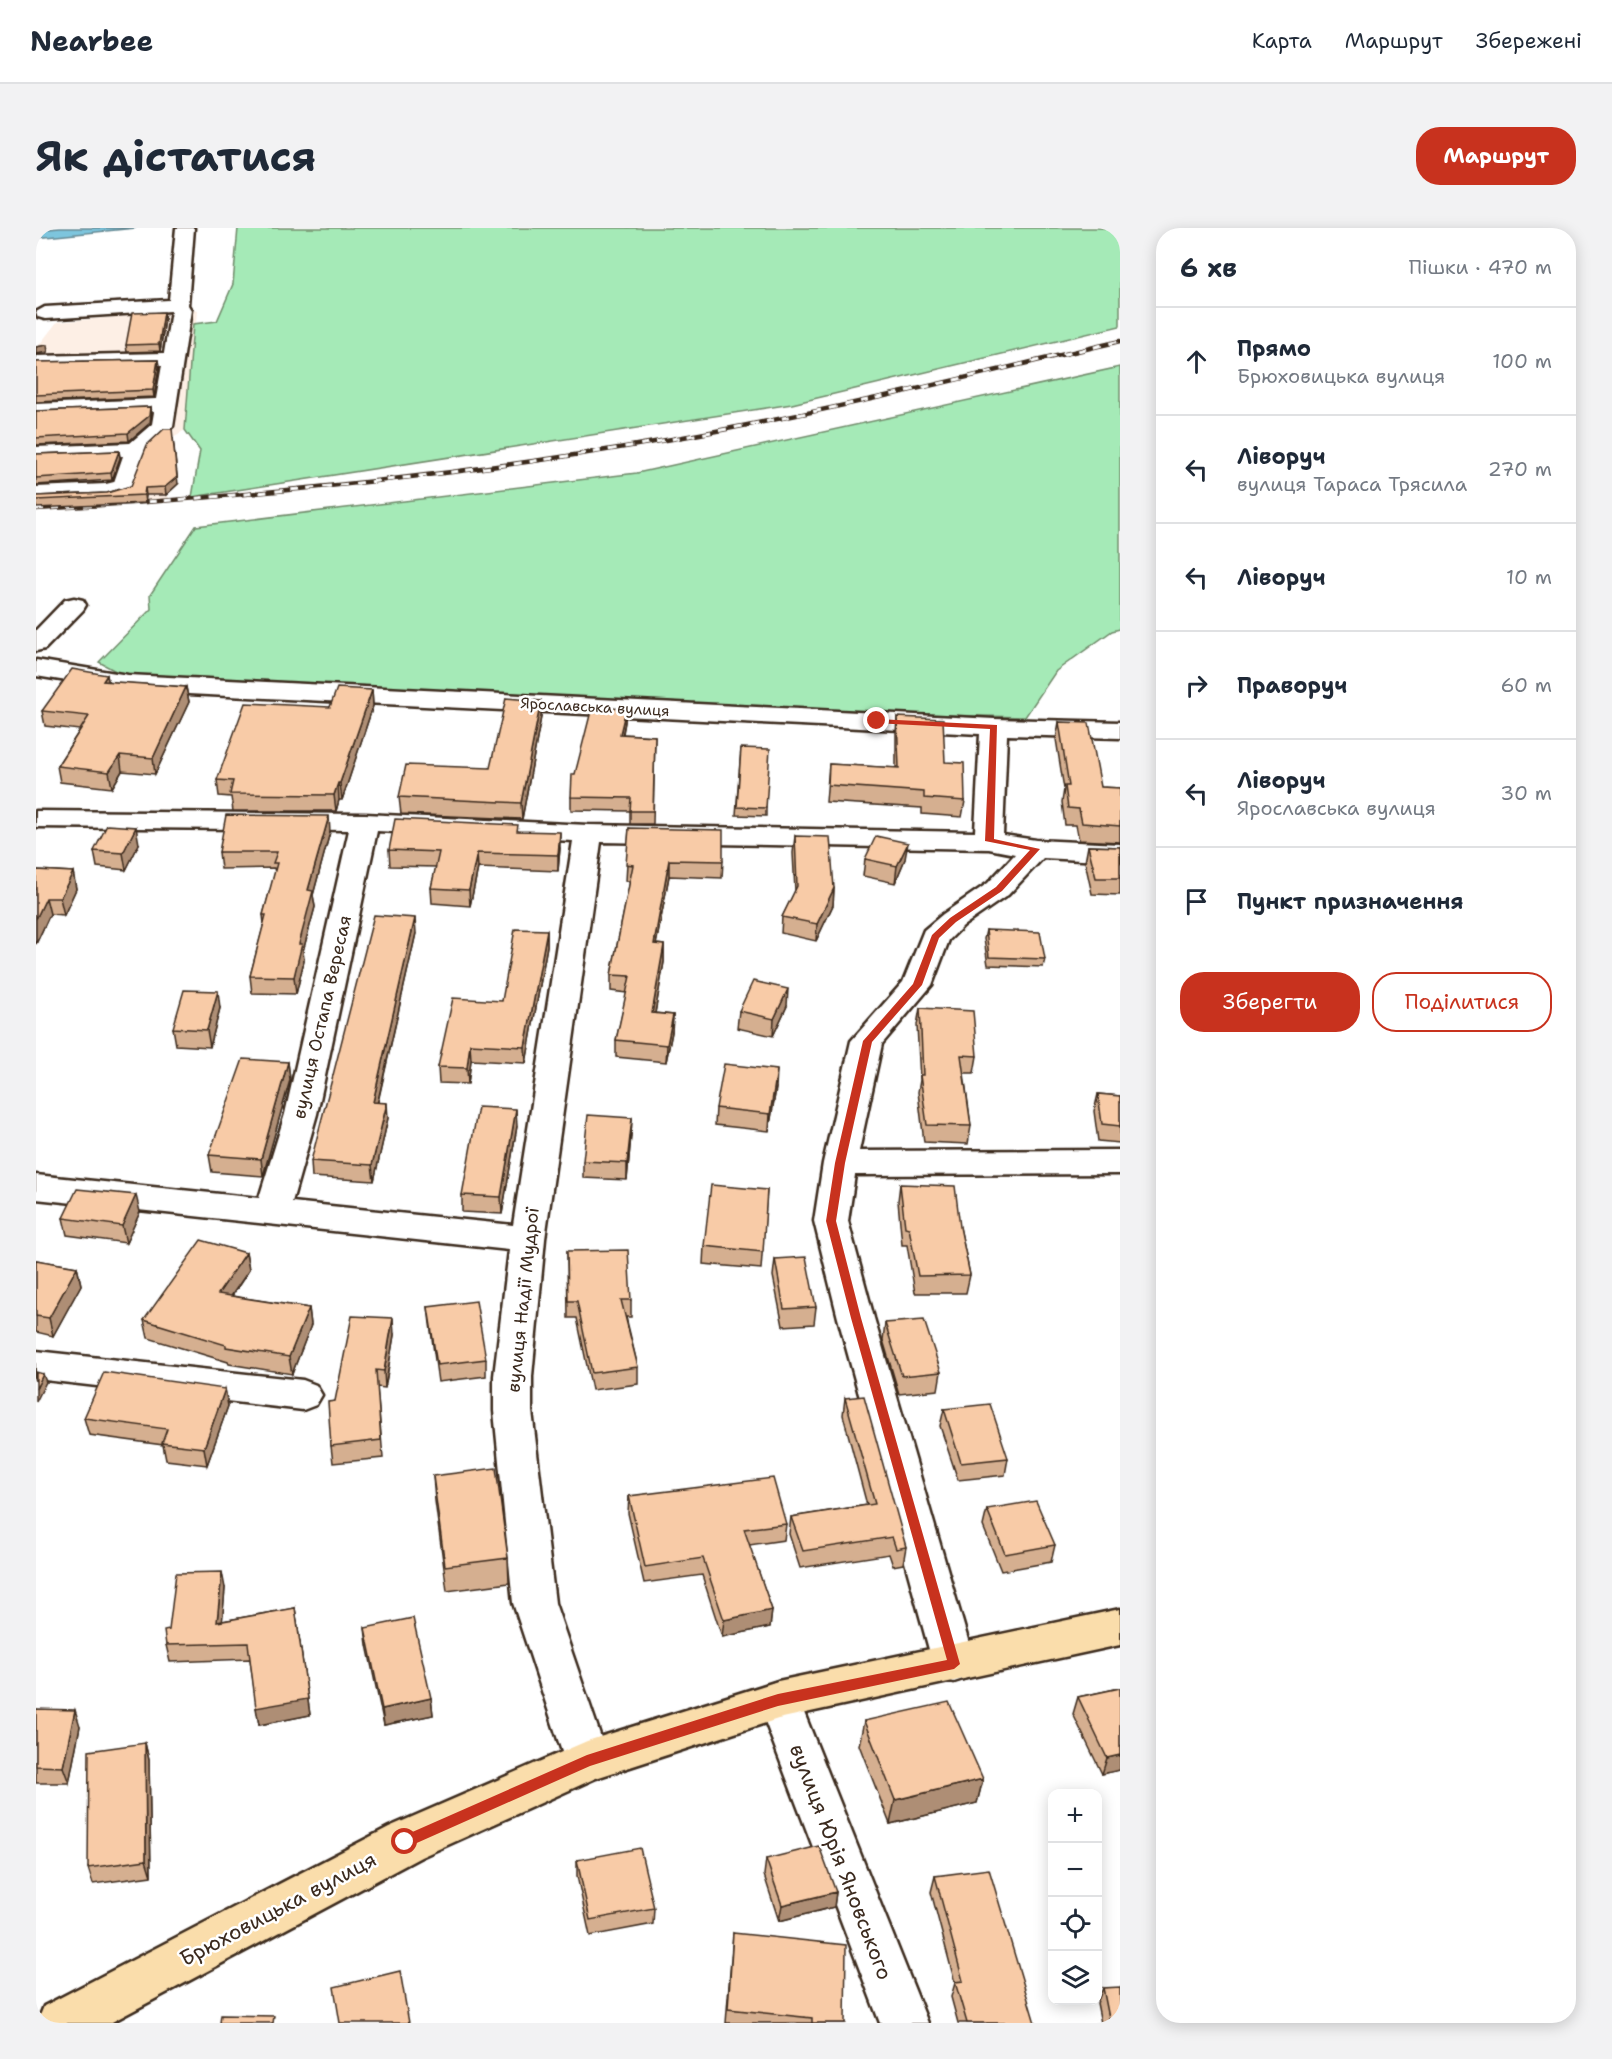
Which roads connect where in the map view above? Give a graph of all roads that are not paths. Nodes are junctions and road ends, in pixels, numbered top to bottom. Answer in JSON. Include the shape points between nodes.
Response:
{"nodes":[{"id":1,"x":185,"y":228,"type":"edge"},
{"id":2,"x":178,"y":305,"type":"junction"},
{"id":3,"x":45,"y":313,"type":"dead end"},
{"id":4,"x":172,"y":359,"type":"junction"},
{"id":5,"x":36,"y":362,"type":"edge"},
{"id":6,"x":168,"y":380,"type":"junction"},
{"id":7,"x":146,"y":381,"type":"edge"},
{"id":8,"x":36,"y":410,"type":"edge"},
{"id":9,"x":164,"y":415,"type":"junction"},
{"id":10,"x":128,"y":427,"type":"edge"},
{"id":11,"x":136,"y":449,"type":"junction"},
{"id":12,"x":36,"y":453,"type":"edge"},
{"id":13,"x":36,"y":469,"type":"edge"},
{"id":14,"x":37,"y":494,"type":"edge"},
{"id":15,"x":74,"y":605,"type":"dead end"},
{"id":16,"x":36,"y":644,"type":"edge"},
{"id":17,"x":36,"y":668,"type":"edge"},
{"id":18,"x":994,"y":727,"type":"junction"},
{"id":19,"x":1120,"y":730,"type":"edge"},
{"id":20,"x":36,"y":819,"type":"edge"},
{"id":21,"x":365,"y":822,"type":"junction"},
{"id":22,"x":588,"y":833,"type":"junction"},
{"id":23,"x":990,"y":841,"type":"junction"},
{"id":24,"x":1036,"y":849,"type":"junction"},
{"id":25,"x":1120,"y":853,"type":"edge"},
{"id":26,"x":1120,"y":1162,"type":"edge"},
{"id":27,"x":840,"y":1163,"type":"junction"},
{"id":28,"x":36,"y":1187,"type":"edge"},
{"id":29,"x":272,"y":1211,"type":"junction"},
{"id":30,"x":528,"y":1239,"type":"junction"},
{"id":31,"x":36,"y":1365,"type":"edge"},
{"id":32,"x":303,"y":1395,"type":"dead end"},
{"id":33,"x":1120,"y":1627,"type":"edge"},
{"id":34,"x":954,"y":1664,"type":"junction"},
{"id":35,"x":778,"y":1700,"type":"junction"},
{"id":36,"x":587,"y":1761,"type":"junction"},
{"id":37,"x":61,"y":2023,"type":"edge"},
{"id":38,"x":904,"y":2023,"type":"edge"}],
"edges":[{"from":1,"to":2,"type":"street"},
{"from":2,"to":3,"type":"street"},
{"from":2,"to":4,"type":"street"},
{"from":4,"to":5,"type":"street"},
{"from":4,"to":6,"type":"street"},
{"from":6,"to":7,"type":"street"},
{"from":6,"to":9,"type":"street"},
{"from":8,"to":9,"type":"street"},
{"from":9,"to":10,"type":"street"},
{"from":9,"to":11,"type":"street"},
{"from":11,"to":12,"type":"street"},
{"from":11,"to":14,"type":"street","via":[[124,486],[108,491]]},
{"from":13,"to":14,"type":"street","via":[[44,472]]},
{"from":15,"to":16,"type":"street"},
{"from":17,"to":18,"type":"street","name":"Ярославська вулиця","via":[[128,683]]},
{"from":18,"to":19,"type":"street","name":"Ярославська вулиця"},
{"from":18,"to":23,"type":"street"},
{"from":20,"to":21,"type":"street"},
{"from":21,"to":22,"type":"street"},
{"from":21,"to":29,"type":"street","name":"вулиця Остапа Вересая","via":[[301,1114]]},
{"from":22,"to":23,"type":"street"},
{"from":22,"to":30,"type":"street","name":"вулиця Надії Мудрої"},
{"from":23,"to":24,"type":"street"},
{"from":24,"to":25,"type":"street"},
{"from":24,"to":27,"type":"street","via":[[999,889],[935,936],[917,985],[867,1041]]},
{"from":26,"to":27,"type":"street"},
{"from":27,"to":34,"type":"street","via":[[831,1221]]},
{"from":28,"to":29,"type":"street"},
{"from":29,"to":30,"type":"street"},
{"from":30,"to":36,"type":"street","name":"вулиця Надії Мудрої","via":[[513,1376],[513,1411],[534,1603]]},
{"from":31,"to":32,"type":"street"},
{"from":33,"to":34,"type":"main road","name":"Брюховицька вулиця"},
{"from":34,"to":35,"type":"main road","name":"Брюховицька вулиця"},
{"from":35,"to":36,"type":"main road","name":"Брюховицька вулиця"},
{"from":35,"to":38,"type":"street","name":"вулиця Юрія Яновського"},
{"from":36,"to":37,"type":"main road","name":"Брюховицька вулиця","via":[[405,1842]]}]}
